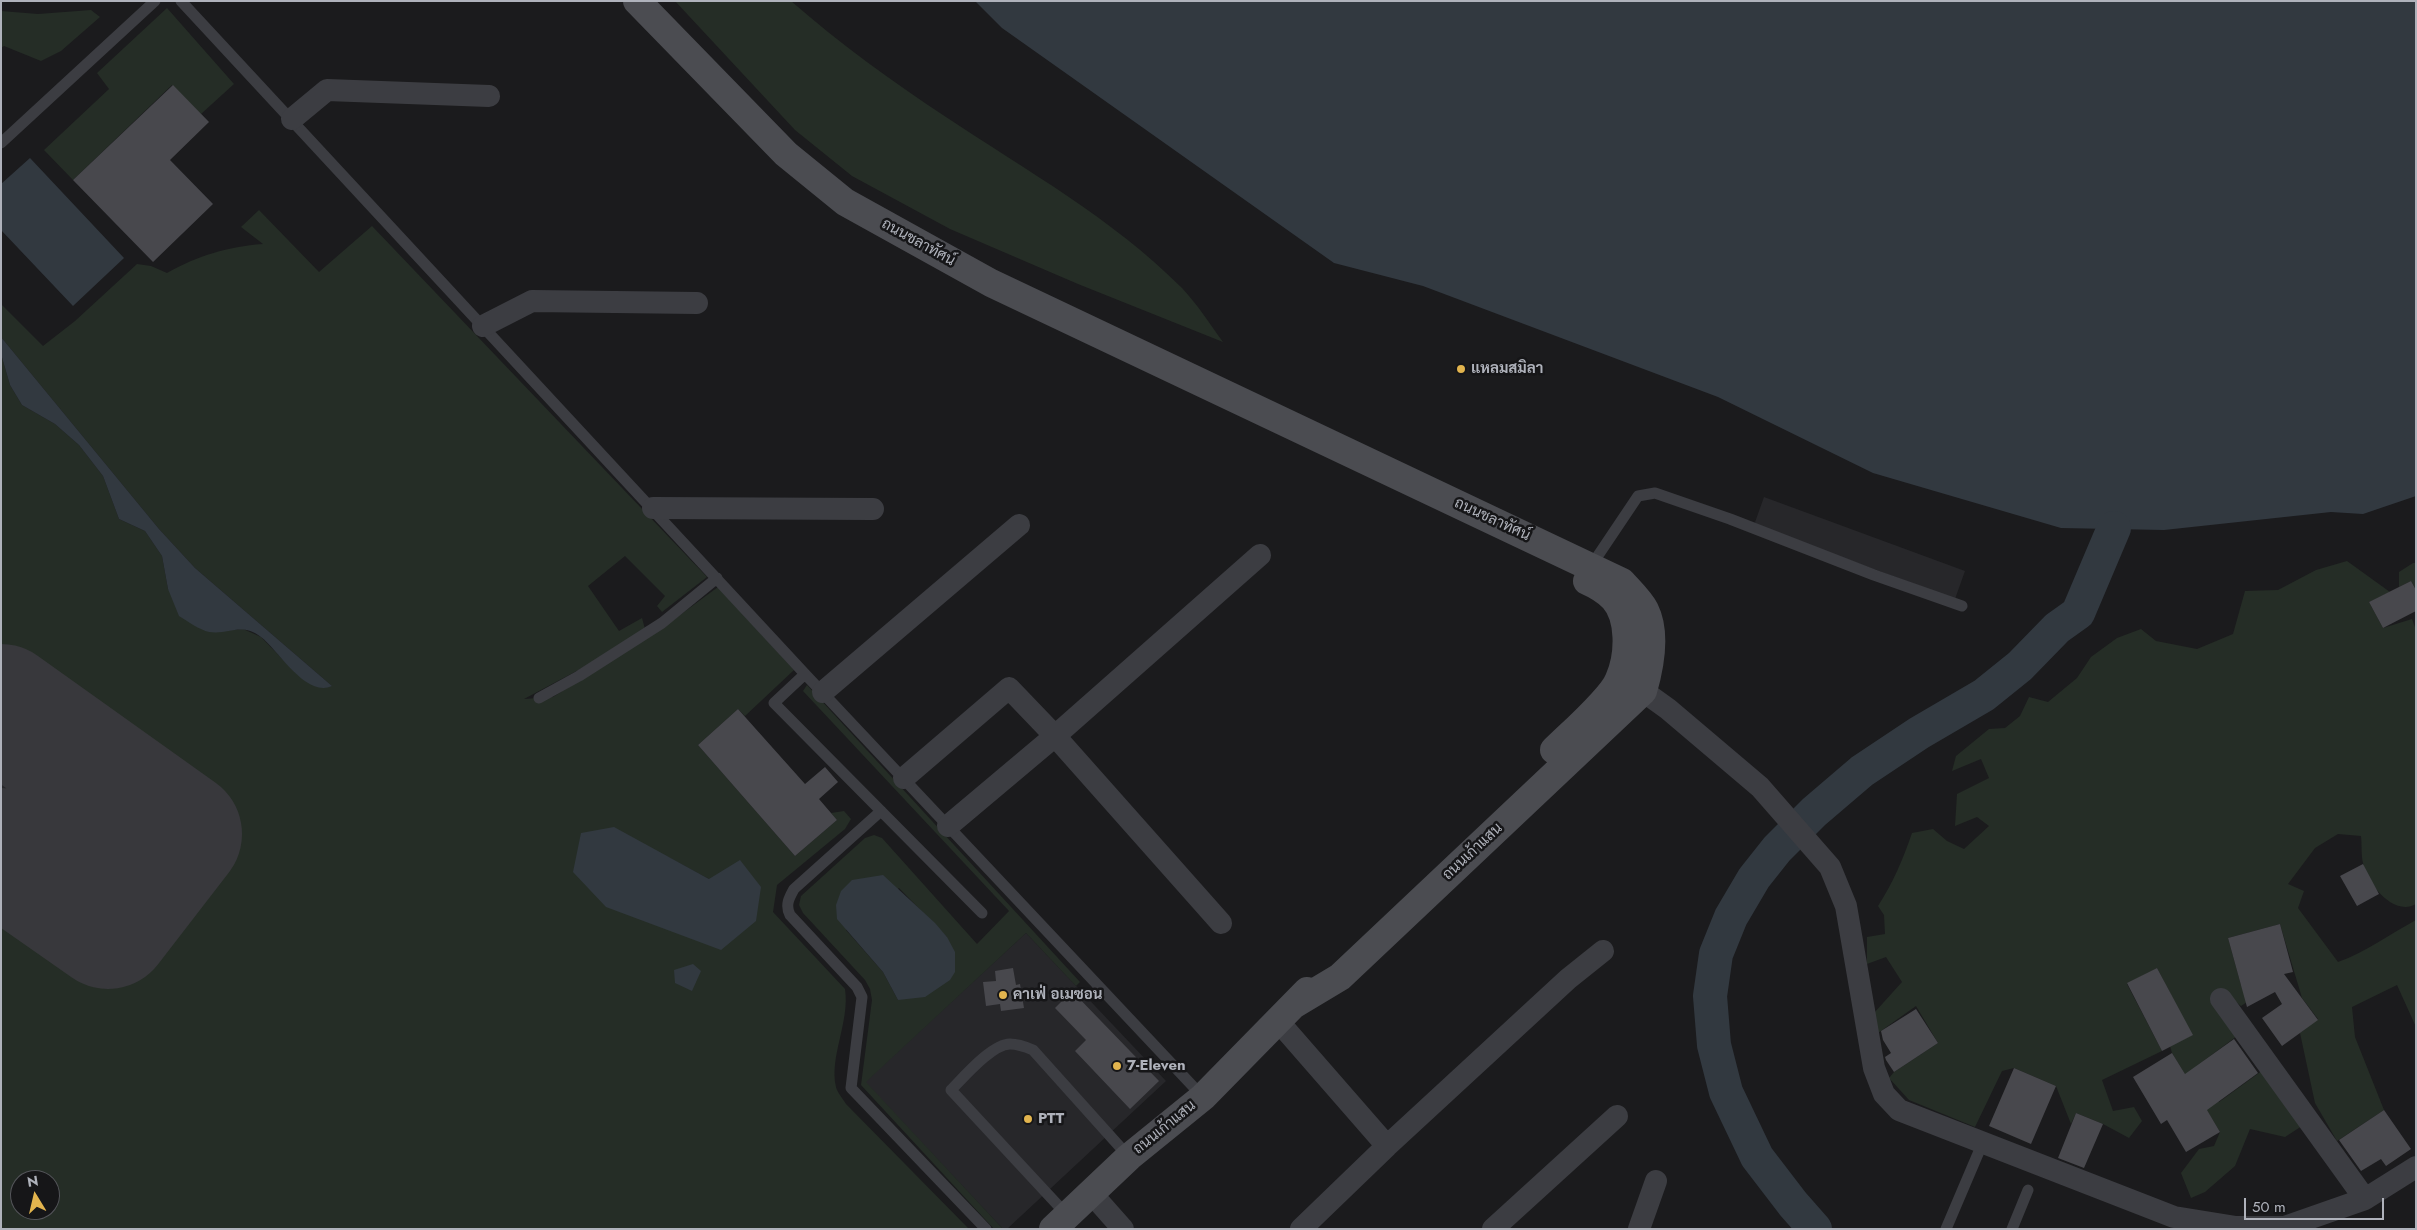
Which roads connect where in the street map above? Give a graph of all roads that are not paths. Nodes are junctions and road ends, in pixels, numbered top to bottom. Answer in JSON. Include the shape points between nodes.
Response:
{"nodes":[{"id":1,"x":156,"y":1,"type":"edge"},
{"id":2,"x":181,"y":1,"type":"edge"},
{"id":3,"x":637,"y":1,"type":"edge"},
{"id":4,"x":488,"y":96,"type":"dead end"},
{"id":5,"x":292,"y":119,"type":"junction"},
{"id":6,"x":1,"y":142,"type":"edge"},
{"id":7,"x":697,"y":303,"type":"dead end"},
{"id":8,"x":482,"y":326,"type":"junction"},
{"id":9,"x":1253,"y":408,"type":"junction"},
{"id":10,"x":652,"y":508,"type":"junction"},
{"id":11,"x":873,"y":509,"type":"dead end"},
{"id":12,"x":1019,"y":525,"type":"dead end"},
{"id":13,"x":1260,"y":555,"type":"dead end"},
{"id":14,"x":1591,"y":566,"type":"junction"},
{"id":15,"x":717,"y":578,"type":"junction"},
{"id":16,"x":1962,"y":606,"type":"dead end"},
{"id":17,"x":806,"y":674,"type":"junction"},
{"id":18,"x":1631,"y":686,"type":"junction"},
{"id":19,"x":823,"y":692,"type":"junction"},
{"id":20,"x":539,"y":698,"type":"dead end"},
{"id":21,"x":1055,"y":736,"type":"junction"},
{"id":22,"x":904,"y":778,"type":"junction"},
{"id":23,"x":881,"y":811,"type":"junction"},
{"id":24,"x":948,"y":826,"type":"junction"},
{"id":25,"x":982,"y":912,"type":"dead end"},
{"id":26,"x":1221,"y":923,"type":"dead end"},
{"id":27,"x":1603,"y":951,"type":"dead end"},
{"id":28,"x":2221,"y":999,"type":"dead end"},
{"id":29,"x":1287,"y":1012,"type":"junction"},
{"id":30,"x":1203,"y":1097,"type":"junction"},
{"id":31,"x":1617,"y":1116,"type":"dead end"},
{"id":32,"x":1982,"y":1142,"type":"junction"},
{"id":33,"x":1387,"y":1146,"type":"junction"},
{"id":34,"x":1129,"y":1157,"type":"junction"},
{"id":35,"x":2416,"y":1167,"type":"edge"},
{"id":36,"x":1656,"y":1181,"type":"dead end"},
{"id":37,"x":2028,"y":1190,"type":"dead end"},
{"id":38,"x":1092,"y":1194,"type":"junction"},
{"id":39,"x":2365,"y":1199,"type":"junction"},
{"id":40,"x":1060,"y":1222,"type":"edge"},
{"id":41,"x":986,"y":1229,"type":"edge"},
{"id":42,"x":1124,"y":1229,"type":"edge"},
{"id":43,"x":1301,"y":1229,"type":"edge"},
{"id":44,"x":1493,"y":1229,"type":"edge"},
{"id":45,"x":1639,"y":1229,"type":"edge"},
{"id":46,"x":1946,"y":1229,"type":"edge"},
{"id":47,"x":2012,"y":1229,"type":"edge"}],
"edges":[{"from":1,"to":6,"type":"lane"},
{"from":2,"to":5,"type":"lane"},
{"from":3,"to":9,"type":"main road","name":"ถนนชลาทัศน์","via":[[780,147],[845,202],[991,283]]},
{"from":4,"to":5,"type":"street","via":[[327,90]]},
{"from":5,"to":8,"type":"lane"},
{"from":7,"to":8,"type":"street","via":[[532,301]]},
{"from":8,"to":10,"type":"lane"},
{"from":9,"to":14,"type":"main road","name":"ถนนชลาทัศน์"},
{"from":9,"to":18,"type":"main road","name":"ถนนชลาทัศน์","via":[[1594,584],[1614,599],[1624,622]]},
{"from":10,"to":11,"type":"street"},
{"from":10,"to":15,"type":"lane"},
{"from":12,"to":19,"type":"street"},
{"from":13,"to":21,"type":"street"},
{"from":14,"to":16,"type":"lane","via":[[1638,496],[1654,493]]},
{"from":14,"to":18,"type":"main road","name":"ถนนชลาทัศน์","via":[[1622,582],[1645,610],[1651,641],[1648,671]]},
{"from":15,"to":17,"type":"lane"},
{"from":15,"to":20,"type":"lane","via":[[662,623],[580,676]]},
{"from":17,"to":19,"type":"lane"},
{"from":17,"to":23,"type":"lane","via":[[774,703]]},
{"from":18,"to":29,"type":"main road","name":"ถนนเก้าแสน","via":[[1340,977]]},
{"from":18,"to":32,"type":"street","via":[[1760,787],[1830,867],[1846,906],[1874,1068],[1884,1094],[1899,1110]]},
{"from":19,"to":22,"type":"lane"},
{"from":21,"to":22,"type":"street","via":[[1009,688]]},
{"from":21,"to":24,"type":"street"},
{"from":21,"to":26,"type":"street"},
{"from":22,"to":24,"type":"lane"},
{"from":23,"to":25,"type":"lane"},
{"from":23,"to":41,"type":"lane","via":[[794,889],[788,898],[787,908],[857,987],[862,997],[851,1088]]},
{"from":24,"to":30,"type":"lane"},
{"from":27,"to":33,"type":"street","via":[[1568,979]]},
{"from":28,"to":39,"type":"street"},
{"from":29,"to":30,"type":"main road","name":"ถนนเก้าแสน"},
{"from":29,"to":33,"type":"street"},
{"from":30,"to":34,"type":"main road","name":"ถนนเก้าแสน"},
{"from":31,"to":44,"type":"street"},
{"from":32,"to":39,"type":"street","via":[[2174,1217],[2236,1227],[2285,1227]]},
{"from":32,"to":46,"type":"lane"},
{"from":33,"to":43,"type":"street"},
{"from":34,"to":38,"type":"main road","name":"ถนนเก้าแสน"},
{"from":34,"to":40,"type":"lane","via":[[1033,1050],[1008,1044],[994,1049],[951,1090]]},
{"from":35,"to":39,"type":"street"},
{"from":36,"to":45,"type":"street"},
{"from":37,"to":47,"type":"lane"},
{"from":38,"to":40,"type":"main road","name":"ถนนเก้าแสน"},
{"from":38,"to":42,"type":"street"}]}
